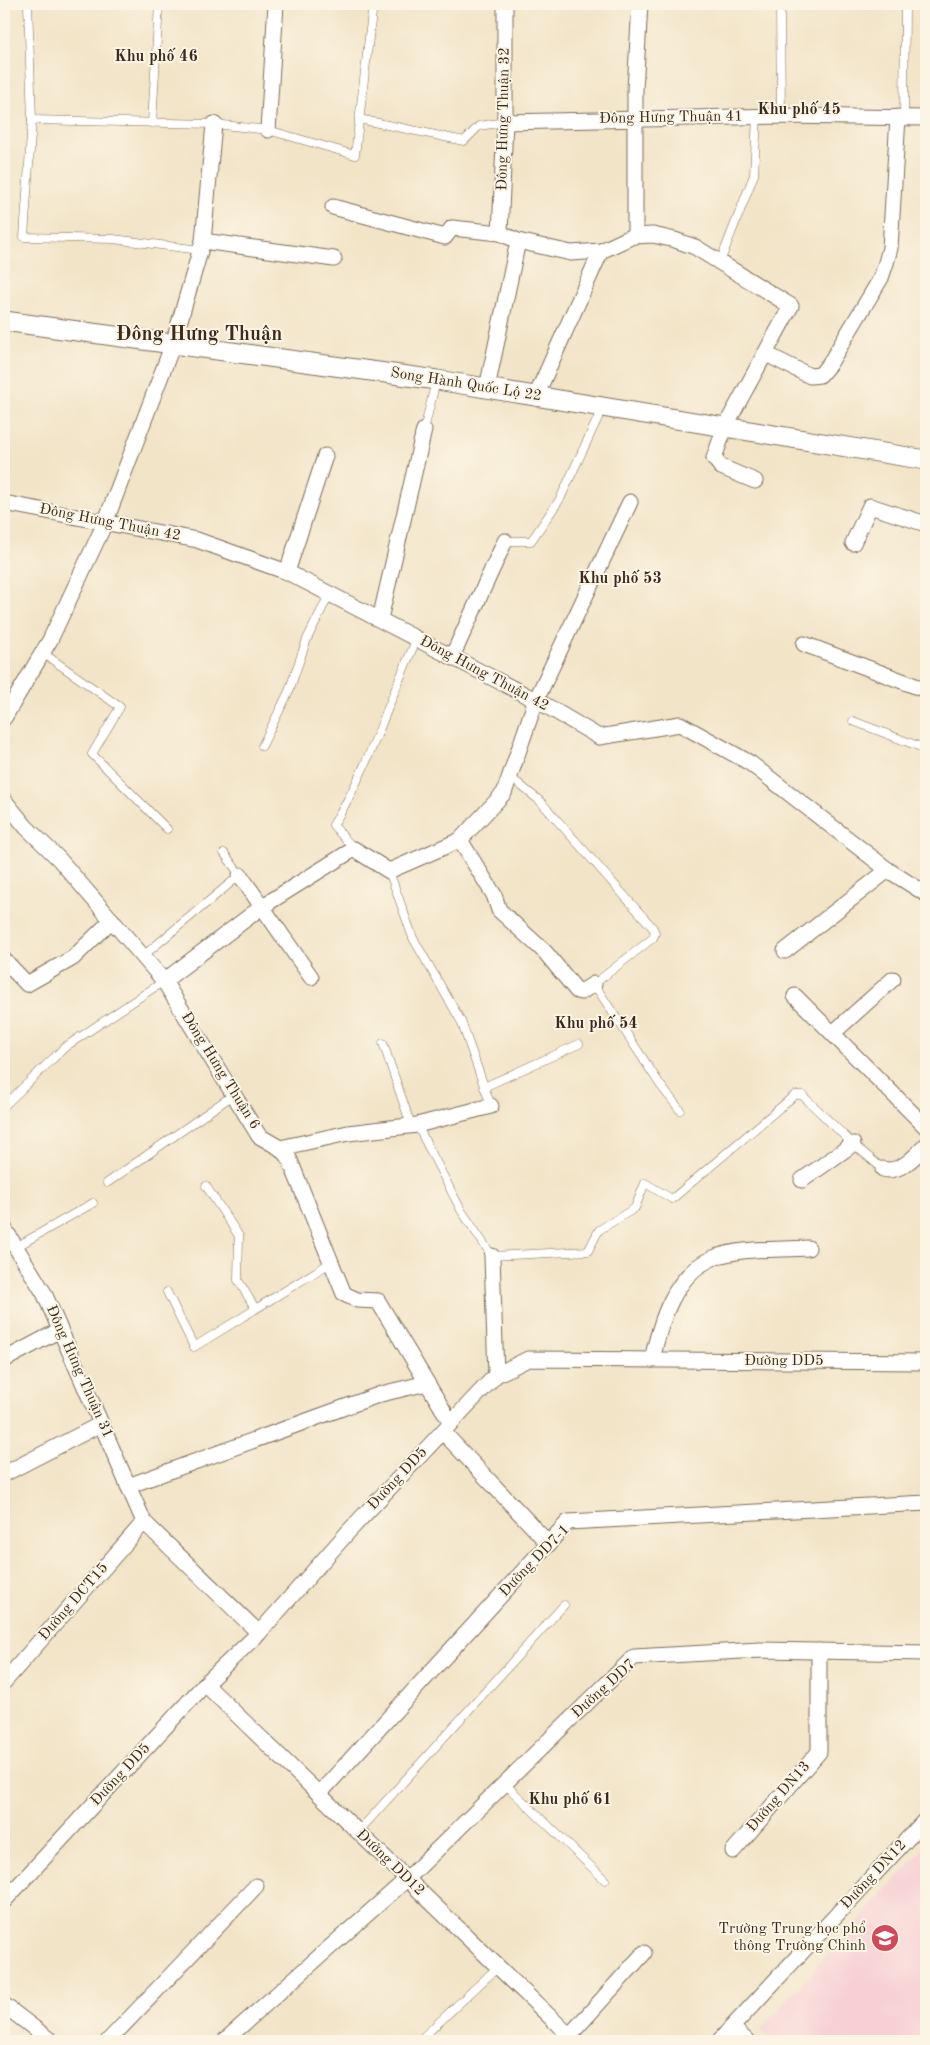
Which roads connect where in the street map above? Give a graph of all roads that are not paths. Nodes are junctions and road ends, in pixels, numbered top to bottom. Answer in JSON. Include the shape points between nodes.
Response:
{"nodes":[{"id":1,"x":28,"y":4,"type":"edge"},
{"id":2,"x":159,"y":4,"type":"edge"},
{"id":3,"x":276,"y":4,"type":"edge"},
{"id":4,"x":373,"y":4,"type":"edge"},
{"id":5,"x":505,"y":4,"type":"edge"},
{"id":6,"x":640,"y":4,"type":"edge"},
{"id":7,"x":780,"y":4,"type":"edge"},
{"id":8,"x":905,"y":4,"type":"edge"},
{"id":9,"x":757,"y":116,"type":"junction"},
{"id":10,"x":781,"y":116,"type":"junction"},
{"id":11,"x":901,"y":117,"type":"junction"},
{"id":12,"x":634,"y":118,"type":"junction"},
{"id":13,"x":926,"y":118,"type":"edge"},
{"id":14,"x":359,"y":119,"type":"junction"},
{"id":15,"x":32,"y":120,"type":"junction"},
{"id":16,"x":505,"y":122,"type":"junction"},
{"id":17,"x":152,"y":123,"type":"junction"},
{"id":18,"x":214,"y":124,"type":"junction"},
{"id":19,"x":268,"y":130,"type":"junction"},
{"id":20,"x":333,"y":207,"type":"dead end"},
{"id":21,"x":500,"y":233,"type":"junction"},
{"id":22,"x":636,"y":236,"type":"junction"},
{"id":23,"x":518,"y":241,"type":"junction"},
{"id":24,"x":202,"y":246,"type":"junction"},
{"id":25,"x":601,"y":251,"type":"junction"},
{"id":26,"x":334,"y":259,"type":"dead end"},
{"id":27,"x":720,"y":262,"type":"junction"},
{"id":28,"x":4,"y":321,"type":"edge"},
{"id":29,"x":173,"y":344,"type":"junction"},
{"id":30,"x":766,"y":354,"type":"junction"},
{"id":31,"x":436,"y":380,"type":"junction"},
{"id":32,"x":487,"y":388,"type":"junction"},
{"id":33,"x":536,"y":396,"type":"junction"},
{"id":34,"x":603,"y":407,"type":"junction"},
{"id":35,"x":725,"y":427,"type":"junction"},
{"id":36,"x":424,"y":430,"type":"joint"},
{"id":37,"x":325,"y":456,"type":"dead end"},
{"id":38,"x":926,"y":460,"type":"edge"},
{"id":39,"x":755,"y":480,"type":"dead end"},
{"id":40,"x":630,"y":502,"type":"dead end"},
{"id":41,"x":4,"y":503,"type":"edge"},
{"id":42,"x":105,"y":523,"type":"junction"},
{"id":43,"x":926,"y":524,"type":"edge"},
{"id":44,"x":505,"y":541,"type":"joint"},
{"id":45,"x":853,"y":543,"type":"dead end"},
{"id":46,"x":287,"y":572,"type":"junction"},
{"id":47,"x":330,"y":594,"type":"junction"},
{"id":48,"x":380,"y":619,"type":"junction"},
{"id":49,"x":417,"y":639,"type":"junction"},
{"id":50,"x":804,"y":644,"type":"dead end"},
{"id":51,"x":43,"y":653,"type":"junction"},
{"id":52,"x":452,"y":657,"type":"junction"},
{"id":53,"x":926,"y":690,"type":"edge"},
{"id":54,"x":536,"y":700,"type":"junction"},
{"id":55,"x":4,"y":718,"type":"edge"},
{"id":56,"x":853,"y":721,"type":"dead end"},
{"id":57,"x":262,"y":746,"type":"dead end"},
{"id":58,"x":926,"y":749,"type":"edge"},
{"id":59,"x":509,"y":776,"type":"junction"},
{"id":60,"x":4,"y":800,"type":"edge"},
{"id":61,"x":167,"y":829,"type":"dead end"},
{"id":62,"x":460,"y":840,"type":"junction"},
{"id":63,"x":354,"y":849,"type":"junction"},
{"id":64,"x":224,"y":853,"type":"dead end"},
{"id":65,"x":888,"y":870,"type":"junction"},
{"id":66,"x":389,"y":871,"type":"junction"},
{"id":67,"x":240,"y":875,"type":"junction"},
{"id":68,"x":926,"y":894,"type":"edge"},
{"id":69,"x":262,"y":906,"type":"junction"},
{"id":70,"x":112,"y":920,"type":"junction"},
{"id":71,"x":785,"y":952,"type":"dead end"},
{"id":72,"x":143,"y":956,"type":"junction"},
{"id":73,"x":4,"y":960,"type":"edge"},
{"id":74,"x":311,"y":977,"type":"dead end"},
{"id":75,"x":893,"y":979,"type":"dead end"},
{"id":76,"x":164,"y":980,"type":"junction"},
{"id":77,"x":594,"y":984,"type":"junction"},
{"id":78,"x":795,"y":996,"type":"dead end"},
{"id":79,"x":833,"y":1033,"type":"junction"},
{"id":80,"x":383,"y":1043,"type":"dead end"},
{"id":81,"x":579,"y":1044,"type":"dead end"},
{"id":82,"x":484,"y":1087,"type":"junction"},
{"id":83,"x":233,"y":1095,"type":"junction"},
{"id":84,"x":4,"y":1106,"type":"edge"},
{"id":85,"x":491,"y":1106,"type":"joint"},
{"id":86,"x":680,"y":1110,"type":"dead end"},
{"id":87,"x":414,"y":1125,"type":"junction"},
{"id":88,"x":926,"y":1127,"type":"edge"},
{"id":89,"x":853,"y":1144,"type":"junction"},
{"id":90,"x":280,"y":1148,"type":"junction"},
{"id":91,"x":924,"y":1151,"type":"edge"},
{"id":92,"x":882,"y":1169,"type":"joint"},
{"id":93,"x":802,"y":1180,"type":"dead end"},
{"id":94,"x":107,"y":1183,"type":"dead end"},
{"id":95,"x":206,"y":1186,"type":"dead end"},
{"id":96,"x":93,"y":1203,"type":"dead end"},
{"id":97,"x":9,"y":1240,"type":"edge"},
{"id":98,"x":808,"y":1248,"type":"dead end"},
{"id":99,"x":492,"y":1256,"type":"junction"},
{"id":100,"x":330,"y":1263,"type":"junction"},
{"id":101,"x":168,"y":1292,"type":"dead end"},
{"id":102,"x":255,"y":1308,"type":"junction"},
{"id":103,"x":60,"y":1330,"type":"junction"},
{"id":104,"x":4,"y":1360,"type":"edge"},
{"id":105,"x":652,"y":1360,"type":"junction"},
{"id":106,"x":926,"y":1362,"type":"edge"},
{"id":107,"x":496,"y":1375,"type":"junction"},
{"id":108,"x":427,"y":1383,"type":"junction"},
{"id":109,"x":101,"y":1424,"type":"junction"},
{"id":110,"x":447,"y":1427,"type":"junction"},
{"id":111,"x":4,"y":1474,"type":"edge"},
{"id":112,"x":128,"y":1486,"type":"junction"},
{"id":113,"x":926,"y":1503,"type":"edge"},
{"id":114,"x":144,"y":1522,"type":"junction"},
{"id":115,"x":548,"y":1544,"type":"junction"},
{"id":116,"x":564,"y":1605,"type":"dead end"},
{"id":117,"x":259,"y":1633,"type":"junction"},
{"id":118,"x":819,"y":1651,"type":"junction"},
{"id":119,"x":926,"y":1653,"type":"edge"},
{"id":120,"x":4,"y":1682,"type":"edge"},
{"id":121,"x":205,"y":1684,"type":"junction"},
{"id":122,"x":505,"y":1784,"type":"junction"},
{"id":123,"x":318,"y":1794,"type":"junction"},
{"id":124,"x":926,"y":1819,"type":"edge"},
{"id":125,"x":358,"y":1832,"type":"junction"},
{"id":126,"x":733,"y":1850,"type":"dead end"},
{"id":127,"x":407,"y":1879,"type":"junction"},
{"id":128,"x":605,"y":1880,"type":"dead end"},
{"id":129,"x":256,"y":1886,"type":"dead end"},
{"id":130,"x":4,"y":1901,"type":"edge"},
{"id":131,"x":644,"y":1953,"type":"dead end"},
{"id":132,"x":498,"y":1966,"type":"junction"},
{"id":133,"x":4,"y":2005,"type":"edge"},
{"id":134,"x":732,"y":2027,"type":"junction"},
{"id":135,"x":572,"y":2038,"type":"edge"},
{"id":136,"x":51,"y":2041,"type":"edge"},
{"id":137,"x":108,"y":2041,"type":"edge"},
{"id":138,"x":224,"y":2041,"type":"edge"},
{"id":139,"x":419,"y":2041,"type":"edge"},
{"id":140,"x":719,"y":2041,"type":"edge"},
{"id":141,"x":747,"y":2041,"type":"edge"}],
"edges":[{"from":1,"to":15,"type":"lane"},
{"from":2,"to":17,"type":"lane"},
{"from":3,"to":19,"type":"street"},
{"from":4,"to":14,"type":"lane"},
{"from":5,"to":16,"type":"street","name":"Đông Hưng Thuận 32"},
{"from":6,"to":12,"type":"street"},
{"from":7,"to":10,"type":"lane"},
{"from":8,"to":11,"type":"lane"},
{"from":9,"to":10,"type":"street","name":"Đông Hưng Thuận 41"},
{"from":9,"to":12,"type":"street","name":"Đông Hưng Thuận 41"},
{"from":9,"to":27,"type":"lane","via":[[754,175]]},
{"from":10,"to":11,"type":"street","name":"Đông Hưng Thuận 41"},
{"from":11,"to":13,"type":"street","name":"Đông Hưng Thuận 41"},
{"from":11,"to":30,"type":"street","via":[[890,248],[881,278],[820,375],[810,376]]},
{"from":12,"to":16,"type":"street","name":"Đông Hưng Thuận 41"},
{"from":12,"to":22,"type":"street"},
{"from":14,"to":16,"type":"lane","via":[[464,140],[479,126]]},
{"from":14,"to":19,"type":"lane","via":[[355,155]]},
{"from":15,"to":17,"type":"lane"},
{"from":15,"to":24,"type":"lane","via":[[24,237]]},
{"from":16,"to":21,"type":"street","name":"Đông Hưng Thuận 32"},
{"from":17,"to":18,"type":"lane"},
{"from":18,"to":19,"type":"lane"},
{"from":18,"to":24,"type":"street"},
{"from":20,"to":21,"type":"street","via":[[445,237],[452,228]]},
{"from":21,"to":23,"type":"street"},
{"from":22,"to":25,"type":"street"},
{"from":22,"to":27,"type":"street","via":[[653,235],[675,240]]},
{"from":23,"to":25,"type":"street","via":[[571,253]]},
{"from":23,"to":32,"type":"street"},
{"from":24,"to":26,"type":"street"},
{"from":24,"to":29,"type":"street"},
{"from":25,"to":33,"type":"street"},
{"from":27,"to":30,"type":"street","via":[[790,306]]},
{"from":28,"to":29,"type":"street","name":"Song Hành Quốc Lộ 22"},
{"from":29,"to":31,"type":"street","name":"Song Hành Quốc Lộ 22"},
{"from":29,"to":42,"type":"street"},
{"from":30,"to":35,"type":"street"},
{"from":31,"to":32,"type":"street","name":"Song Hành Quốc Lộ 22"},
{"from":31,"to":36,"type":"lane"},
{"from":32,"to":33,"type":"street","name":"Song Hành Quốc Lộ 22"},
{"from":33,"to":34,"type":"street","name":"Song Hành Quốc Lộ 22"},
{"from":34,"to":35,"type":"street","name":"Song Hành Quốc Lộ 22"},
{"from":34,"to":44,"type":"lane","via":[[560,499],[531,541]]},
{"from":35,"to":38,"type":"street","name":"Song Hành Quốc Lộ 22"},
{"from":35,"to":39,"type":"street","via":[[714,458],[721,467]]},
{"from":36,"to":48,"type":"street"},
{"from":37,"to":46,"type":"street"},
{"from":40,"to":54,"type":"street"},
{"from":41,"to":42,"type":"street","name":"Đông Hưng Thuận 42"},
{"from":42,"to":46,"type":"street","name":"Đông Hưng Thuận 42","via":[[197,540]]},
{"from":42,"to":51,"type":"street"},
{"from":43,"to":45,"type":"street","via":[[870,506]]},
{"from":44,"to":52,"type":"street"},
{"from":46,"to":47,"type":"street","name":"Đông Hưng Thuận 42"},
{"from":47,"to":48,"type":"street","name":"Đông Hưng Thuận 42"},
{"from":47,"to":57,"type":"lane","via":[[307,639],[289,691]]},
{"from":48,"to":49,"type":"street","name":"Đông Hưng Thuận 42"},
{"from":49,"to":52,"type":"street","name":"Đông Hưng Thuận 42"},
{"from":49,"to":63,"type":"lane","via":[[372,751],[333,824]]},
{"from":50,"to":53,"type":"street"},
{"from":51,"to":55,"type":"street"},
{"from":51,"to":61,"type":"lane","via":[[120,707],[92,754]]},
{"from":52,"to":54,"type":"street","name":"Đông Hưng Thuận 42"},
{"from":54,"to":59,"type":"street"},
{"from":54,"to":65,"type":"street","name":"Đông Hưng Thuận 42","via":[[599,737],[680,724],[750,763]]},
{"from":56,"to":58,"type":"lane"},
{"from":59,"to":62,"type":"street","via":[[504,793]]},
{"from":59,"to":77,"type":"lane","via":[[540,801],[654,928],[653,938]]},
{"from":60,"to":70,"type":"street","name":"Đông Hưng Thuận 6"},
{"from":62,"to":66,"type":"street"},
{"from":62,"to":77,"type":"street","via":[[502,913],[545,952],[577,991]]},
{"from":63,"to":66,"type":"street"},
{"from":63,"to":69,"type":"street"},
{"from":64,"to":67,"type":"lane"},
{"from":65,"to":68,"type":"street","name":"Đông Hưng Thuận 42"},
{"from":65,"to":71,"type":"street"},
{"from":66,"to":82,"type":"lane","via":[[413,938],[461,1021]]},
{"from":67,"to":69,"type":"street"},
{"from":67,"to":72,"type":"lane"},
{"from":69,"to":74,"type":"street"},
{"from":69,"to":76,"type":"street"},
{"from":70,"to":72,"type":"street","name":"Đông Hưng Thuận 6"},
{"from":70,"to":73,"type":"street","via":[[73,958],[27,984]]},
{"from":72,"to":76,"type":"street","name":"Đông Hưng Thuận 6"},
{"from":75,"to":79,"type":"street"},
{"from":76,"to":83,"type":"street","name":"Đông Hưng Thuận 6"},
{"from":76,"to":84,"type":"lane","via":[[65,1047]]},
{"from":77,"to":86,"type":"lane"},
{"from":78,"to":79,"type":"street"},
{"from":79,"to":88,"type":"street"},
{"from":80,"to":87,"type":"lane"},
{"from":81,"to":82,"type":"lane"},
{"from":82,"to":85,"type":"lane"},
{"from":83,"to":90,"type":"street","name":"Đông Hưng Thuận 6","via":[[260,1136]]},
{"from":83,"to":94,"type":"lane"},
{"from":85,"to":87,"type":"street"},
{"from":87,"to":90,"type":"street","via":[[348,1133]]},
{"from":87,"to":99,"type":"lane","via":[[461,1210]]},
{"from":89,"to":92,"type":"lane"},
{"from":89,"to":93,"type":"street"},
{"from":89,"to":99,"type":"lane","via":[[802,1095],[795,1095],[672,1199],[645,1184],[635,1208],[599,1230],[588,1252]]},
{"from":90,"to":100,"type":"street","name":"Đông Hưng Thuận 6","via":[[292,1164]]},
{"from":91,"to":92,"type":"street","via":[[898,1169]]},
{"from":95,"to":102,"type":"lane","via":[[238,1236],[238,1280]]},
{"from":96,"to":97,"type":"lane"},
{"from":97,"to":103,"type":"street","name":"Đông Hưng Thuận 31","via":[[44,1293]]},
{"from":98,"to":105,"type":"street","via":[[745,1251],[713,1258],[697,1267],[684,1280],[661,1322]]},
{"from":99,"to":107,"type":"street"},
{"from":100,"to":102,"type":"lane"},
{"from":100,"to":108,"type":"street","name":"Đông Hưng Thuận 6","via":[[344,1294],[358,1300],[378,1300]]},
{"from":101,"to":102,"type":"lane","via":[[194,1347]]},
{"from":103,"to":104,"type":"street"},
{"from":103,"to":109,"type":"street","name":"Đông Hưng Thuận 31"},
{"from":105,"to":106,"type":"street","name":"Đường DD5"},
{"from":105,"to":107,"type":"street","name":"Đường DD5","via":[[528,1360]]},
{"from":107,"to":110,"type":"street","name":"Đường DD5"},
{"from":108,"to":110,"type":"street","name":"Đông Hưng Thuận 6"},
{"from":108,"to":112,"type":"street","via":[[381,1394]]},
{"from":109,"to":111,"type":"street"},
{"from":109,"to":112,"type":"street","name":"Đông Hưng Thuận 31"},
{"from":110,"to":115,"type":"street","name":"Đông Hưng Thuận 6"},
{"from":110,"to":117,"type":"street","name":"Đường DD5"},
{"from":112,"to":114,"type":"street","name":"Đông Hưng Thuận 31"},
{"from":113,"to":115,"type":"street","name":"Đường DD7-1","via":[[568,1522]]},
{"from":114,"to":117,"type":"street"},
{"from":114,"to":120,"type":"street","name":"Đường DCT15"},
{"from":115,"to":123,"type":"street","name":"Đường DD7-1"},
{"from":116,"to":125,"type":"lane"},
{"from":117,"to":121,"type":"street","name":"Đường DD5"},
{"from":118,"to":119,"type":"street","name":"Đường DD7"},
{"from":118,"to":122,"type":"street","name":"Đường DD7","via":[[760,1650],[634,1657]]},
{"from":118,"to":126,"type":"street","name":"Đường DN13","via":[[819,1752]]},
{"from":121,"to":123,"type":"street","name":"Đường DD12"},
{"from":121,"to":130,"type":"street","name":"Đường DD5"},
{"from":122,"to":127,"type":"street","name":"Đường DD7"},
{"from":122,"to":128,"type":"lane"},
{"from":123,"to":125,"type":"street","name":"Đường DD12"},
{"from":124,"to":134,"type":"street","name":"Đường DN12"},
{"from":125,"to":127,"type":"street","name":"Đường DD12"},
{"from":127,"to":132,"type":"street","name":"Đường DD12"},
{"from":127,"to":138,"type":"street","name":"Đường DD7"},
{"from":129,"to":137,"type":"street"},
{"from":131,"to":135,"type":"street"},
{"from":132,"to":135,"type":"street","name":"Đường DD12"},
{"from":132,"to":139,"type":"lane"},
{"from":133,"to":136,"type":"street"},
{"from":134,"to":140,"type":"street","name":"Đường DN12"},
{"from":134,"to":141,"type":"street"}]}
